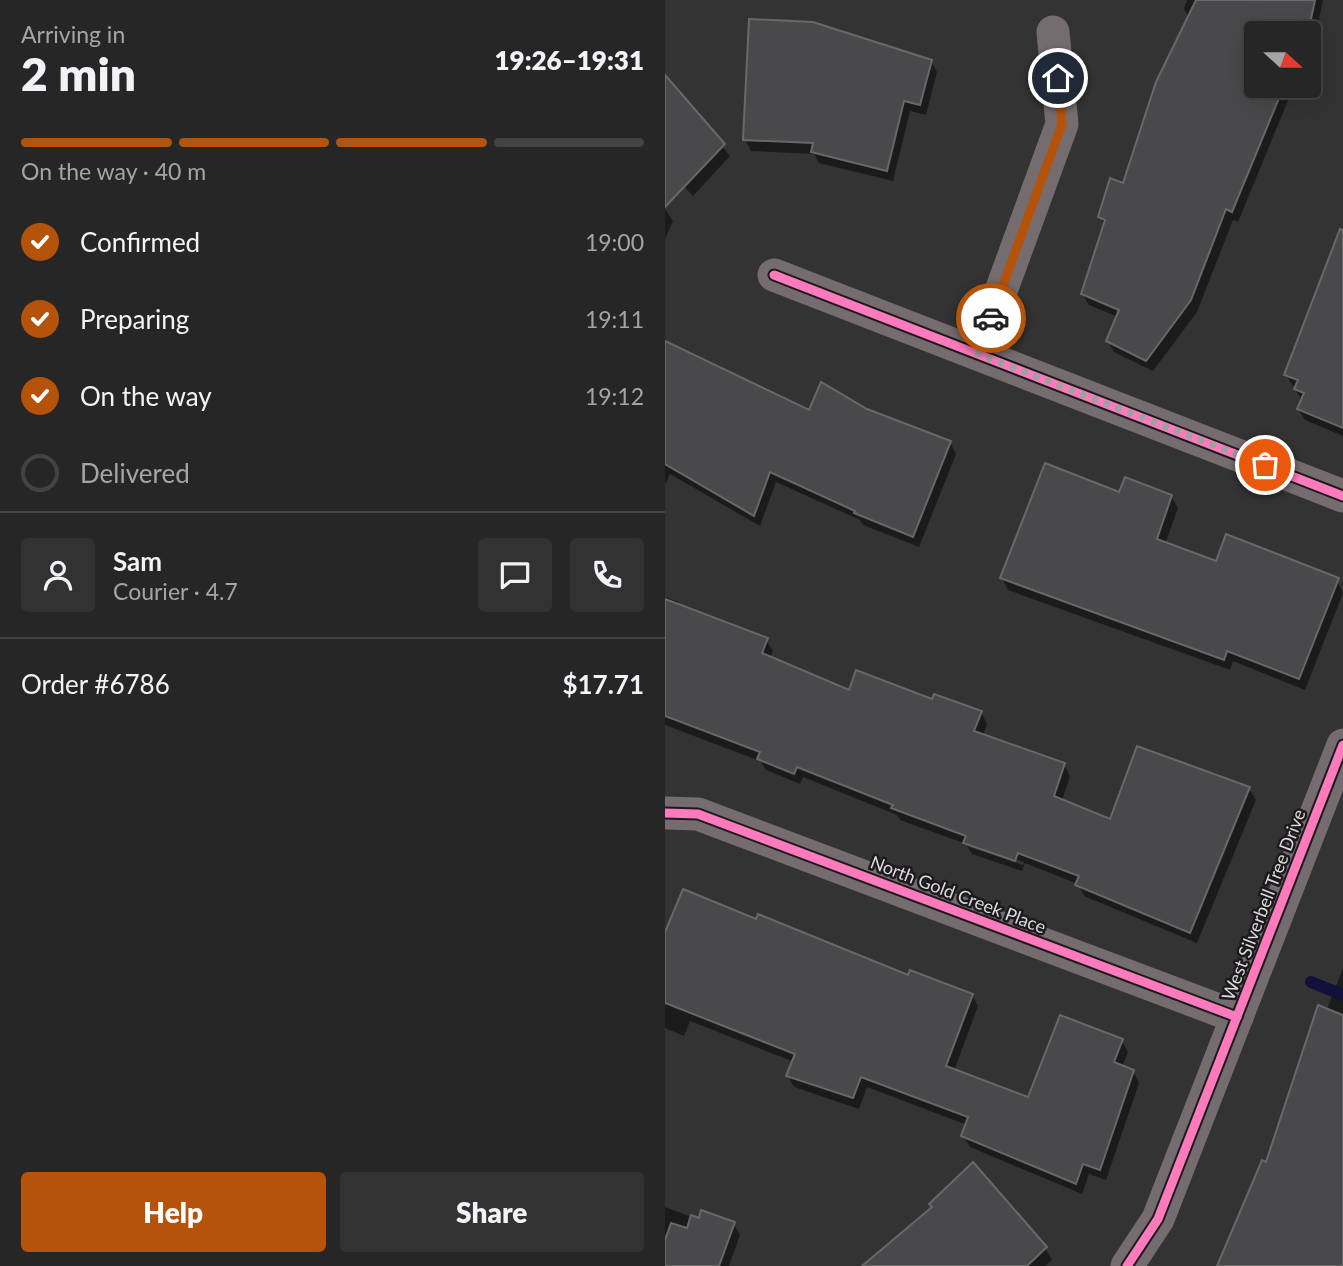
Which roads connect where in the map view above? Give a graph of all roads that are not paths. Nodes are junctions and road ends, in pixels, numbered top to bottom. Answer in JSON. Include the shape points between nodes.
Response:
{"nodes":[{"id":1,"x":1053,"y":32,"type":"dead end"},
{"id":2,"x":774,"y":275,"type":"dead end"},
{"id":3,"x":978,"y":354,"type":"junction"},
{"id":4,"x":1343,"y":496,"type":"edge"},
{"id":5,"x":1343,"y":745,"type":"edge"},
{"id":6,"x":665,"y":813,"type":"edge"},
{"id":7,"x":1237,"y":1017,"type":"junction"},
{"id":8,"x":1127,"y":1266,"type":"edge"}],
"edges":[{"from":1,"to":3,"type":"street","via":[[1062,124]]},
{"from":2,"to":3,"type":"street"},
{"from":3,"to":4,"type":"street"},
{"from":5,"to":7,"type":"street","name":"West Silverbell Tree Drive"},
{"from":6,"to":7,"type":"street","name":"North Gold Creek Place","via":[[698,814]]},
{"from":7,"to":8,"type":"street","name":"West Silverbell Tree Drive","via":[[1158,1219]]}]}
